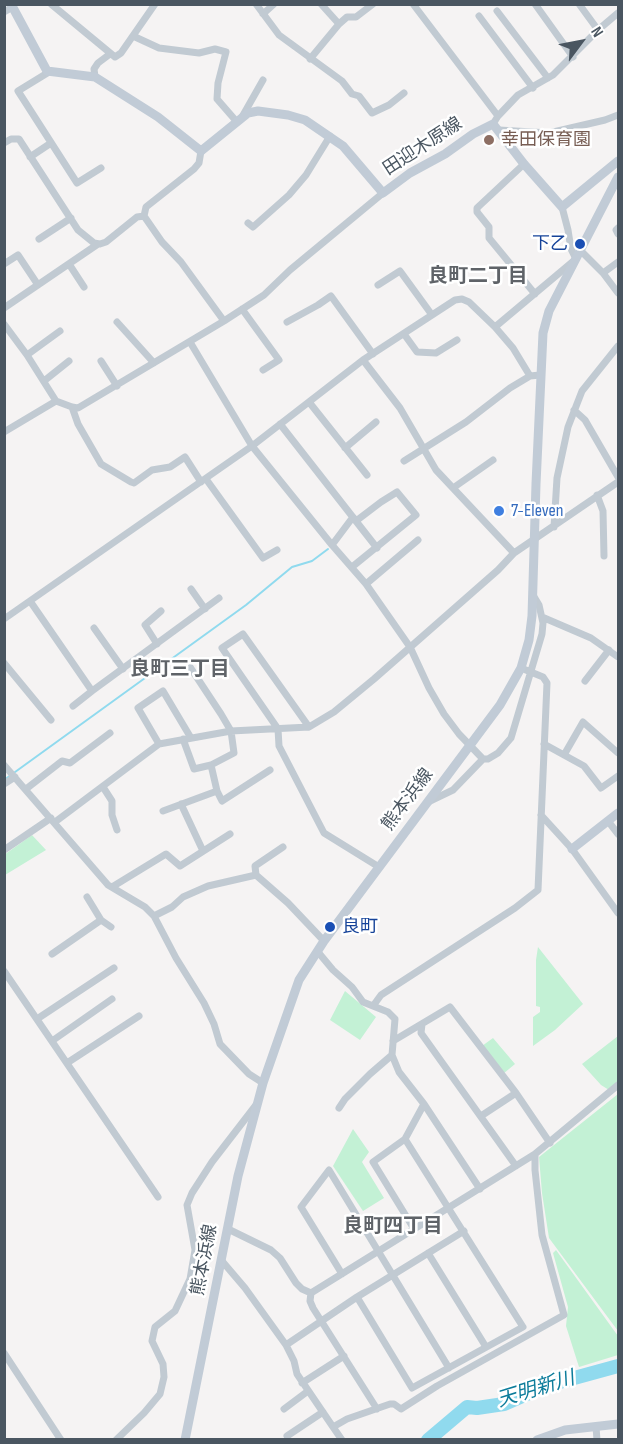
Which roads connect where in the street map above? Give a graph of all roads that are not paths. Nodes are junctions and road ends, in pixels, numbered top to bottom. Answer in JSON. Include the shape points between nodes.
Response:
{"nodes":[{"id":1,"x":51,"y":4,"type":"edge"},
{"id":2,"x":155,"y":4,"type":"edge"},
{"id":3,"x":256,"y":4,"type":"edge"},
{"id":4,"x":274,"y":4,"type":"edge"},
{"id":5,"x":321,"y":4,"type":"edge"},
{"id":6,"x":372,"y":4,"type":"edge"},
{"id":7,"x":413,"y":4,"type":"edge"},
{"id":8,"x":535,"y":4,"type":"edge"},
{"id":9,"x":579,"y":4,"type":"edge"},
{"id":10,"x":9,"y":8,"type":"edge"},
{"id":11,"x":497,"y":10,"type":"dead end"},
{"id":12,"x":618,"y":13,"type":"edge"},
{"id":13,"x":263,"y":14,"type":"junction"},
{"id":14,"x":479,"y":16,"type":"dead end"},
{"id":15,"x":339,"y":24,"type":"junction"},
{"id":16,"x":598,"y":30,"type":"junction"},
{"id":17,"x":133,"y":36,"type":"junction"},
{"id":18,"x":110,"y":54,"type":"junction"},
{"id":19,"x":573,"y":57,"type":"junction"},
{"id":20,"x":310,"y":59,"type":"junction"},
{"id":21,"x":49,"y":72,"type":"junction"},
{"id":22,"x":95,"y":77,"type":"junction"},
{"id":23,"x":548,"y":78,"type":"junction"},
{"id":24,"x":262,"y":80,"type":"dead end"},
{"id":25,"x":533,"y":88,"type":"junction"},
{"id":26,"x":404,"y":93,"type":"dead end"},
{"id":27,"x":618,"y":115,"type":"edge"},
{"id":28,"x":239,"y":120,"type":"junction"},
{"id":29,"x":497,"y":123,"type":"junction"},
{"id":30,"x":330,"y":136,"type":"junction"},
{"id":31,"x":5,"y":141,"type":"edge"},
{"id":32,"x":51,"y":143,"type":"junction"},
{"id":33,"x":201,"y":151,"type":"junction"},
{"id":34,"x":30,"y":157,"type":"junction"},
{"id":35,"x":618,"y":161,"type":"edge"},
{"id":36,"x":524,"y":164,"type":"junction"},
{"id":37,"x":101,"y":168,"type":"dead end"},
{"id":38,"x":618,"y":177,"type":"edge"},
{"id":39,"x":383,"y":194,"type":"junction"},
{"id":40,"x":561,"y":207,"type":"junction"},
{"id":41,"x":144,"y":216,"type":"junction"},
{"id":42,"x":71,"y":218,"type":"junction"},
{"id":43,"x":248,"y":223,"type":"dead end"},
{"id":44,"x":618,"y":228,"type":"edge"},
{"id":45,"x":618,"y":234,"type":"edge"},
{"id":46,"x":39,"y":239,"type":"dead end"},
{"id":47,"x":98,"y":244,"type":"junction"},
{"id":48,"x":578,"y":255,"type":"junction"},
{"id":49,"x":618,"y":262,"type":"edge"},
{"id":50,"x":4,"y":264,"type":"edge"},
{"id":51,"x":69,"y":264,"type":"junction"},
{"id":52,"x":603,"y":273,"type":"junction"},
{"id":53,"x":38,"y":285,"type":"junction"},
{"id":54,"x":378,"y":285,"type":"dead end"},
{"id":55,"x":84,"y":287,"type":"dead end"},
{"id":56,"x":618,"y":293,"type":"edge"},
{"id":57,"x":535,"y":294,"type":"junction"},
{"id":58,"x":4,"y":308,"type":"edge"},
{"id":59,"x":242,"y":309,"type":"junction"},
{"id":60,"x":432,"y":315,"type":"junction"},
{"id":61,"x":224,"y":321,"type":"junction"},
{"id":62,"x":117,"y":322,"type":"dead end"},
{"id":63,"x":287,"y":322,"type":"dead end"},
{"id":64,"x":4,"y":324,"type":"edge"},
{"id":65,"x":495,"y":327,"type":"junction"},
{"id":66,"x":60,"y":331,"type":"dead end"},
{"id":67,"x":404,"y":334,"type":"junction"},
{"id":68,"x":457,"y":340,"type":"dead end"},
{"id":69,"x":190,"y":342,"type":"junction"},
{"id":70,"x":618,"y":346,"type":"edge"},
{"id":71,"x":373,"y":354,"type":"junction"},
{"id":72,"x":27,"y":355,"type":"junction"},
{"id":73,"x":363,"y":360,"type":"junction"},
{"id":74,"x":69,"y":361,"type":"dead end"},
{"id":75,"x":101,"y":361,"type":"dead end"},
{"id":76,"x":154,"y":363,"type":"junction"},
{"id":77,"x":263,"y":370,"type":"dead end"},
{"id":78,"x":535,"y":375,"type":"junction"},
{"id":79,"x":44,"y":381,"type":"junction"},
{"id":80,"x":117,"y":386,"type":"junction"},
{"id":81,"x":56,"y":401,"type":"junction"},
{"id":82,"x":309,"y":402,"type":"junction"},
{"id":83,"x":72,"y":407,"type":"junction"},
{"id":84,"x":574,"y":410,"type":"junction"},
{"id":85,"x":376,"y":422,"type":"dead end"},
{"id":86,"x":280,"y":424,"type":"junction"},
{"id":87,"x":4,"y":432,"type":"edge"},
{"id":88,"x":252,"y":446,"type":"junction"},
{"id":89,"x":345,"y":448,"type":"junction"},
{"id":90,"x":424,"y":449,"type":"junction"},
{"id":91,"x":493,"y":460,"type":"dead end"},
{"id":92,"x":404,"y":461,"type":"dead end"},
{"id":93,"x":367,"y":475,"type":"dead end"},
{"id":94,"x":204,"y":480,"type":"junction"},
{"id":95,"x":618,"y":483,"type":"edge"},
{"id":96,"x":453,"y":488,"type":"junction"},
{"id":97,"x":597,"y":495,"type":"junction"},
{"id":98,"x":355,"y":519,"type":"junction"},
{"id":99,"x":554,"y":526,"type":"junction"},
{"id":100,"x":418,"y":540,"type":"dead end"},
{"id":101,"x":534,"y":541,"type":"junction"},
{"id":102,"x":332,"y":545,"type":"junction"},
{"id":103,"x":377,"y":548,"type":"junction"},
{"id":104,"x":277,"y":550,"type":"dead end"},
{"id":105,"x":514,"y":553,"type":"junction"},
{"id":106,"x":604,"y":556,"type":"dead end"},
{"id":107,"x":352,"y":567,"type":"junction"},
{"id":108,"x":366,"y":584,"type":"junction"},
{"id":109,"x":191,"y":589,"type":"dead end"},
{"id":110,"x":532,"y":595,"type":"junction"},
{"id":111,"x":219,"y":598,"type":"dead end"},
{"id":112,"x":30,"y":601,"type":"junction"},
{"id":113,"x":205,"y":609,"type":"junction"},
{"id":114,"x":161,"y":611,"type":"dead end"},
{"id":115,"x":542,"y":617,"type":"junction"},
{"id":116,"x":4,"y":619,"type":"edge"},
{"id":117,"x":94,"y":628,"type":"dead end"},
{"id":118,"x":157,"y":644,"type":"junction"},
{"id":119,"x":410,"y":647,"type":"junction"},
{"id":120,"x":609,"y":650,"type":"junction"},
{"id":121,"x":618,"y":657,"type":"edge"},
{"id":122,"x":4,"y":663,"type":"edge"},
{"id":123,"x":190,"y":667,"type":"dead end"},
{"id":124,"x":521,"y":668,"type":"junction"},
{"id":125,"x":123,"y":669,"type":"junction"},
{"id":126,"x":532,"y":673,"type":"junction"},
{"id":127,"x":585,"y":681,"type":"dead end"},
{"id":128,"x":92,"y":691,"type":"junction"},
{"id":129,"x":73,"y":706,"type":"dead end"},
{"id":130,"x":51,"y":720,"type":"dead end"},
{"id":131,"x":309,"y":728,"type":"junction"},
{"id":132,"x":278,"y":729,"type":"junction"},
{"id":133,"x":231,"y":731,"type":"junction"},
{"id":134,"x":110,"y":733,"type":"dead end"},
{"id":135,"x":187,"y":739,"type":"junction"},
{"id":136,"x":159,"y":744,"type":"junction"},
{"id":137,"x":544,"y":744,"type":"junction"},
{"id":138,"x":470,"y":746,"type":"junction"},
{"id":139,"x":618,"y":753,"type":"edge"},
{"id":140,"x":564,"y":755,"type":"junction"},
{"id":141,"x":483,"y":759,"type":"junction"},
{"id":142,"x":4,"y":765,"type":"edge"},
{"id":143,"x":211,"y":765,"type":"junction"},
{"id":144,"x":270,"y":770,"type":"dead end"},
{"id":145,"x":13,"y":775,"type":"junction"},
{"id":146,"x":618,"y":776,"type":"edge"},
{"id":147,"x":4,"y":784,"type":"edge"},
{"id":148,"x":103,"y":787,"type":"junction"},
{"id":149,"x":26,"y":789,"type":"junction"},
{"id":150,"x":217,"y":791,"type":"junction"},
{"id":151,"x":428,"y":802,"type":"junction"},
{"id":152,"x":181,"y":804,"type":"junction"},
{"id":153,"x":163,"y":811,"type":"dead end"},
{"id":154,"x":618,"y":813,"type":"edge"},
{"id":155,"x":541,"y":815,"type":"junction"},
{"id":156,"x":53,"y":820,"type":"junction"},
{"id":157,"x":609,"y":821,"type":"junction"},
{"id":158,"x":117,"y":830,"type":"dead end"},
{"id":159,"x":230,"y":834,"type":"dead end"},
{"id":160,"x":618,"y":834,"type":"edge"},
{"id":161,"x":283,"y":847,"type":"dead end"},
{"id":162,"x":572,"y":849,"type":"junction"},
{"id":163,"x":4,"y":850,"type":"edge"},
{"id":164,"x":203,"y":851,"type":"junction"},
{"id":165,"x":379,"y":867,"type":"junction"},
{"id":166,"x":256,"y":875,"type":"junction"},
{"id":167,"x":112,"y":887,"type":"junction"},
{"id":168,"x":87,"y":897,"type":"dead end"},
{"id":169,"x":618,"y":913,"type":"edge"},
{"id":170,"x":154,"y":916,"type":"junction"},
{"id":171,"x":101,"y":920,"type":"junction"},
{"id":172,"x":111,"y":927,"type":"dead end"},
{"id":173,"x":324,"y":940,"type":"junction"},
{"id":174,"x":318,"y":952,"type":"junction"},
{"id":175,"x":52,"y":954,"type":"dead end"},
{"id":176,"x":114,"y":968,"type":"dead end"},
{"id":177,"x":4,"y":971,"type":"edge"},
{"id":178,"x":112,"y":999,"type":"dead end"},
{"id":179,"x":373,"y":1006,"type":"junction"},
{"id":180,"x":139,"y":1016,"type":"dead end"},
{"id":181,"x":37,"y":1019,"type":"junction"},
{"id":182,"x":422,"y":1024,"type":"junction"},
{"id":183,"x":410,"y":1031,"type":"junction"},
{"id":184,"x":421,"y":1033,"type":"junction"},
{"id":185,"x":52,"y":1041,"type":"junction"},
{"id":186,"x":393,"y":1041,"type":"junction"},
{"id":187,"x":392,"y":1055,"type":"junction"},
{"id":188,"x":67,"y":1063,"type":"junction"},
{"id":189,"x":263,"y":1083,"type":"junction"},
{"id":190,"x":618,"y":1084,"type":"edge"},
{"id":191,"x":516,"y":1094,"type":"junction"},
{"id":192,"x":257,"y":1103,"type":"junction"},
{"id":193,"x":424,"y":1104,"type":"junction"},
{"id":194,"x":339,"y":1108,"type":"dead end"},
{"id":195,"x":482,"y":1116,"type":"junction"},
{"id":196,"x":405,"y":1138,"type":"junction"},
{"id":197,"x":550,"y":1143,"type":"junction"},
{"id":198,"x":535,"y":1154,"type":"junction"},
{"id":199,"x":516,"y":1166,"type":"junction"},
{"id":200,"x":480,"y":1189,"type":"junction"},
{"id":201,"x":158,"y":1197,"type":"dead end"},
{"id":202,"x":449,"y":1208,"type":"junction"},
{"id":203,"x":228,"y":1229,"type":"junction"},
{"id":204,"x":414,"y":1229,"type":"junction"},
{"id":205,"x":464,"y":1231,"type":"junction"},
{"id":206,"x":379,"y":1251,"type":"junction"},
{"id":207,"x":428,"y":1253,"type":"junction"},
{"id":208,"x":222,"y":1261,"type":"junction"},
{"id":209,"x":342,"y":1274,"type":"junction"},
{"id":210,"x":394,"y":1274,"type":"junction"},
{"id":211,"x":311,"y":1293,"type":"junction"},
{"id":212,"x":357,"y":1297,"type":"junction"},
{"id":213,"x":322,"y":1321,"type":"junction"},
{"id":214,"x":286,"y":1345,"type":"junction"},
{"id":215,"x":486,"y":1347,"type":"junction"},
{"id":216,"x":4,"y":1353,"type":"edge"},
{"id":217,"x":344,"y":1356,"type":"junction"},
{"id":218,"x":448,"y":1368,"type":"junction"},
{"id":219,"x":302,"y":1383,"type":"junction"},
{"id":220,"x":308,"y":1391,"type":"junction"},
{"id":221,"x":284,"y":1409,"type":"dead end"},
{"id":222,"x":377,"y":1409,"type":"junction"},
{"id":223,"x":323,"y":1412,"type":"junction"},
{"id":224,"x":618,"y":1424,"type":"edge"},
{"id":225,"x":333,"y":1427,"type":"junction"},
{"id":226,"x":596,"y":1427,"type":"junction"},
{"id":227,"x":287,"y":1436,"type":"dead end"},
{"id":228,"x":62,"y":1440,"type":"edge"},
{"id":229,"x":116,"y":1440,"type":"edge"},
{"id":230,"x":185,"y":1440,"type":"edge"},
{"id":231,"x":342,"y":1440,"type":"edge"},
{"id":232,"x":537,"y":1440,"type":"edge"},
{"id":233,"x":597,"y":1440,"type":"edge"}],
"edges":[{"from":1,"to":18,"type":"street"},
{"from":2,"to":17,"type":"street"},
{"from":3,"to":13,"type":"street"},
{"from":4,"to":13,"type":"street"},
{"from":5,"to":15,"type":"street"},
{"from":6,"to":15,"type":"street"},
{"from":7,"to":29,"type":"street"},
{"from":8,"to":19,"type":"street"},
{"from":9,"to":16,"type":"street"},
{"from":10,"to":21,"type":"main road"},
{"from":11,"to":23,"type":"street"},
{"from":12,"to":16,"type":"street"},
{"from":13,"to":20,"type":"street","via":[[279,35]]},
{"from":14,"to":25,"type":"street"},
{"from":15,"to":20,"type":"street"},
{"from":16,"to":19,"type":"street"},
{"from":17,"to":18,"type":"street","via":[[121,53],[115,57]]},
{"from":17,"to":28,"type":"street","via":[[159,48],[226,52],[217,99]]},
{"from":18,"to":22,"type":"street","via":[[94,69]]},
{"from":19,"to":23,"type":"street"},
{"from":20,"to":26,"type":"street","via":[[342,81],[372,113]]},
{"from":21,"to":22,"type":"main road"},
{"from":21,"to":32,"type":"street","via":[[18,91]]},
{"from":22,"to":33,"type":"main road","via":[[158,117]]},
{"from":23,"to":25,"type":"street"},
{"from":24,"to":28,"type":"street"},
{"from":25,"to":29,"type":"street","via":[[518,95]]},
{"from":27,"to":29,"type":"street","via":[[549,133]]},
{"from":28,"to":30,"type":"main road","name":"田迎木原線","via":[[258,111],[288,115],[305,120]]},
{"from":28,"to":33,"type":"main road","name":"田迎木原線"},
{"from":29,"to":36,"type":"main road"},
{"from":29,"to":39,"type":"main road","name":"田迎木原線","via":[[410,173]]},
{"from":30,"to":39,"type":"main road","name":"田迎木原線"},
{"from":30,"to":43,"type":"street","via":[[290,195],[253,227]]},
{"from":31,"to":34,"type":"street","via":[[19,139]]},
{"from":32,"to":34,"type":"street"},
{"from":32,"to":37,"type":"street","via":[[77,183]]},
{"from":33,"to":41,"type":"street","via":[[195,169],[146,207]]},
{"from":34,"to":42,"type":"street"},
{"from":35,"to":40,"type":"main road"},
{"from":36,"to":40,"type":"main road"},
{"from":36,"to":57,"type":"street","via":[[477,212],[489,227],[489,238]]},
{"from":38,"to":48,"type":"main road","name":"熊本浜線"},
{"from":39,"to":59,"type":"street","via":[[264,295]]},
{"from":40,"to":48,"type":"street","via":[[571,249]]},
{"from":41,"to":47,"type":"street"},
{"from":41,"to":61,"type":"street"},
{"from":42,"to":46,"type":"street"},
{"from":42,"to":47,"type":"street","via":[[87,238]]},
{"from":44,"to":45,"type":"street"},
{"from":47,"to":51,"type":"street"},
{"from":48,"to":52,"type":"street"},
{"from":48,"to":57,"type":"street"},
{"from":48,"to":78,"type":"main road","name":"熊本浜線","via":[[549,311]]},
{"from":49,"to":52,"type":"street"},
{"from":50,"to":53,"type":"street","via":[[18,255]]},
{"from":51,"to":53,"type":"street"},
{"from":51,"to":55,"type":"street"},
{"from":52,"to":56,"type":"street"},
{"from":53,"to":58,"type":"street"},
{"from":54,"to":60,"type":"street","via":[[400,271]]},
{"from":57,"to":65,"type":"street"},
{"from":59,"to":61,"type":"street"},
{"from":59,"to":77,"type":"street","via":[[279,360]]},
{"from":60,"to":65,"type":"street","via":[[462,299]]},
{"from":60,"to":67,"type":"street"},
{"from":61,"to":69,"type":"street"},
{"from":62,"to":76,"type":"street"},
{"from":63,"to":71,"type":"street","via":[[331,296]]},
{"from":64,"to":72,"type":"street"},
{"from":65,"to":78,"type":"street"},
{"from":66,"to":72,"type":"street"},
{"from":67,"to":68,"type":"street","via":[[417,352],[436,353]]},
{"from":67,"to":71,"type":"street"},
{"from":69,"to":76,"type":"street"},
{"from":69,"to":88,"type":"street"},
{"from":70,"to":84,"type":"street","via":[[582,391]]},
{"from":71,"to":73,"type":"street"},
{"from":72,"to":79,"type":"street"},
{"from":73,"to":82,"type":"street"},
{"from":73,"to":90,"type":"street","via":[[400,408]]},
{"from":74,"to":79,"type":"street"},
{"from":75,"to":80,"type":"street"},
{"from":76,"to":80,"type":"street"},
{"from":78,"to":90,"type":"street"},
{"from":78,"to":101,"type":"main road","name":"熊本浜線"},
{"from":79,"to":81,"type":"street"},
{"from":80,"to":83,"type":"street","via":[[78,408]]},
{"from":81,"to":83,"type":"street"},
{"from":81,"to":87,"type":"street"},
{"from":82,"to":86,"type":"street"},
{"from":82,"to":89,"type":"street"},
{"from":83,"to":94,"type":"street","via":[[101,464],[131,482],[185,457]]},
{"from":84,"to":95,"type":"street","via":[[585,420]]},
{"from":84,"to":99,"type":"street","via":[[557,478]]},
{"from":85,"to":89,"type":"street"},
{"from":86,"to":88,"type":"street"},
{"from":86,"to":98,"type":"street"},
{"from":88,"to":94,"type":"street"},
{"from":88,"to":102,"type":"street"},
{"from":89,"to":93,"type":"street"},
{"from":90,"to":92,"type":"street"},
{"from":90,"to":96,"type":"street"},
{"from":91,"to":96,"type":"street"},
{"from":94,"to":104,"type":"street","via":[[263,558]]},
{"from":94,"to":112,"type":"street"},
{"from":95,"to":97,"type":"street"},
{"from":96,"to":105,"type":"street"},
{"from":97,"to":99,"type":"street"},
{"from":97,"to":106,"type":"street","via":[[603,511]]},
{"from":98,"to":102,"type":"street"},
{"from":98,"to":103,"type":"street"},
{"from":98,"to":103,"type":"street","via":[[398,492],[416,515]]},
{"from":99,"to":101,"type":"street"},
{"from":100,"to":108,"type":"street"},
{"from":101,"to":105,"type":"street"},
{"from":101,"to":110,"type":"main road","name":"熊本浜線"},
{"from":102,"to":107,"type":"street"},
{"from":103,"to":107,"type":"street"},
{"from":105,"to":119,"type":"street"},
{"from":107,"to":108,"type":"street"},
{"from":108,"to":119,"type":"street"},
{"from":109,"to":113,"type":"street"},
{"from":110,"to":115,"type":"street"},
{"from":110,"to":124,"type":"main road","name":"熊本浜線","via":[[529,640]]},
{"from":111,"to":113,"type":"street"},
{"from":112,"to":116,"type":"street"},
{"from":112,"to":128,"type":"street"},
{"from":113,"to":118,"type":"street"},
{"from":114,"to":118,"type":"street","via":[[145,626]]},
{"from":115,"to":120,"type":"street"},
{"from":115,"to":126,"type":"street"},
{"from":117,"to":125,"type":"street"},
{"from":118,"to":125,"type":"street"},
{"from":119,"to":131,"type":"street","via":[[334,712]]},
{"from":119,"to":138,"type":"street","via":[[444,714]]},
{"from":120,"to":121,"type":"street"},
{"from":120,"to":127,"type":"street"},
{"from":122,"to":130,"type":"street"},
{"from":123,"to":133,"type":"street"},
{"from":124,"to":126,"type":"street"},
{"from":124,"to":138,"type":"main road","name":"熊本浜線"},
{"from":125,"to":128,"type":"street"},
{"from":126,"to":137,"type":"street","via":[[547,683]]},
{"from":126,"to":141,"type":"street","via":[[511,738],[498,753]]},
{"from":128,"to":129,"type":"street"},
{"from":131,"to":132,"type":"street"},
{"from":131,"to":132,"type":"street","via":[[243,634],[222,648]]},
{"from":132,"to":133,"type":"street"},
{"from":132,"to":165,"type":"street","via":[[279,746],[324,833]]},
{"from":133,"to":135,"type":"street"},
{"from":133,"to":143,"type":"street","via":[[234,753]]},
{"from":134,"to":149,"type":"street","via":[[70,763],[62,761]]},
{"from":135,"to":136,"type":"street"},
{"from":135,"to":136,"type":"street","via":[[163,691],[138,708]]},
{"from":135,"to":143,"type":"street","via":[[194,769]]},
{"from":136,"to":148,"type":"street"},
{"from":137,"to":140,"type":"street"},
{"from":137,"to":155,"type":"street"},
{"from":138,"to":141,"type":"street"},
{"from":138,"to":151,"type":"main road","name":"熊本浜線"},
{"from":139,"to":140,"type":"street","via":[[583,722]]},
{"from":140,"to":146,"type":"street","via":[[584,766],[601,788]]},
{"from":141,"to":151,"type":"street","via":[[453,790]]},
{"from":142,"to":145,"type":"street"},
{"from":143,"to":150,"type":"street"},
{"from":144,"to":150,"type":"street","via":[[222,801]]},
{"from":145,"to":147,"type":"street"},
{"from":145,"to":149,"type":"street"},
{"from":148,"to":156,"type":"street"},
{"from":148,"to":158,"type":"street","via":[[112,801]]},
{"from":149,"to":156,"type":"street"},
{"from":150,"to":152,"type":"street"},
{"from":151,"to":165,"type":"main road","name":"熊本浜線"},
{"from":152,"to":153,"type":"street"},
{"from":152,"to":164,"type":"street"},
{"from":154,"to":157,"type":"main road"},
{"from":155,"to":162,"type":"street"},
{"from":155,"to":179,"type":"street","via":[[538,890],[381,995]]},
{"from":156,"to":163,"type":"street"},
{"from":156,"to":167,"type":"street"},
{"from":157,"to":160,"type":"street"},
{"from":157,"to":162,"type":"main road"},
{"from":159,"to":164,"type":"street"},
{"from":161,"to":166,"type":"street","via":[[255,866]]},
{"from":162,"to":169,"type":"street"},
{"from":164,"to":167,"type":"street","via":[[180,866],[166,854]]},
{"from":165,"to":173,"type":"main road","name":"熊本浜線"},
{"from":166,"to":170,"type":"street","via":[[208,886]]},
{"from":166,"to":173,"type":"street"},
{"from":167,"to":170,"type":"street"},
{"from":168,"to":171,"type":"street"},
{"from":170,"to":189,"type":"street","via":[[204,1003],[220,1044]]},
{"from":171,"to":172,"type":"street"},
{"from":171,"to":175,"type":"street"},
{"from":173,"to":174,"type":"main road","name":"熊本浜線"},
{"from":174,"to":179,"type":"street","via":[[363,1002]]},
{"from":174,"to":189,"type":"main road","name":"熊本浜線","via":[[299,980]]},
{"from":176,"to":181,"type":"street"},
{"from":177,"to":181,"type":"street"},
{"from":178,"to":185,"type":"street"},
{"from":179,"to":186,"type":"street","via":[[395,1019]]},
{"from":180,"to":188,"type":"street"},
{"from":181,"to":185,"type":"street"},
{"from":182,"to":183,"type":"street"},
{"from":182,"to":184,"type":"street"},
{"from":182,"to":191,"type":"street","via":[[450,1007]]},
{"from":183,"to":184,"type":"street"},
{"from":183,"to":186,"type":"street"},
{"from":184,"to":195,"type":"street"},
{"from":185,"to":188,"type":"street"},
{"from":186,"to":187,"type":"street"},
{"from":187,"to":193,"type":"street","via":[[399,1072]]},
{"from":187,"to":194,"type":"street"},
{"from":188,"to":201,"type":"street"},
{"from":189,"to":192,"type":"main road","name":"熊本浜線"},
{"from":190,"to":197,"type":"street"},
{"from":191,"to":195,"type":"street"},
{"from":191,"to":197,"type":"street"},
{"from":192,"to":203,"type":"main road","name":"熊本浜線"},
{"from":192,"to":229,"type":"street","via":[[192,1193],[187,1205],[195,1250],[190,1279],[176,1311],[155,1327],[152,1341],[163,1364],[160,1394]]},
{"from":193,"to":196,"type":"street"},
{"from":193,"to":200,"type":"street"},
{"from":195,"to":199,"type":"street"},
{"from":196,"to":202,"type":"street"},
{"from":196,"to":204,"type":"street","via":[[373,1162]]},
{"from":197,"to":198,"type":"street"},
{"from":198,"to":199,"type":"street"},
{"from":198,"to":222,"type":"street","via":[[543,1235],[564,1315],[401,1409],[394,1404]]},
{"from":199,"to":200,"type":"street"},
{"from":200,"to":202,"type":"street"},
{"from":202,"to":204,"type":"street"},
{"from":202,"to":205,"type":"street"},
{"from":203,"to":208,"type":"main road","name":"熊本浜線"},
{"from":203,"to":211,"type":"street","via":[[271,1250],[296,1283]]},
{"from":204,"to":206,"type":"street"},
{"from":205,"to":207,"type":"street"},
{"from":205,"to":215,"type":"street","via":[[523,1327]]},
{"from":206,"to":209,"type":"street"},
{"from":206,"to":209,"type":"street","via":[[329,1170],[301,1207]]},
{"from":206,"to":210,"type":"street"},
{"from":207,"to":210,"type":"street"},
{"from":207,"to":215,"type":"street"},
{"from":208,"to":214,"type":"street"},
{"from":208,"to":230,"type":"main road","name":"熊本浜線"},
{"from":209,"to":211,"type":"street"},
{"from":210,"to":212,"type":"street"},
{"from":210,"to":218,"type":"street"},
{"from":211,"to":213,"type":"street","via":[[310,1301]]},
{"from":212,"to":213,"type":"street"},
{"from":212,"to":218,"type":"street","via":[[412,1388]]},
{"from":213,"to":214,"type":"street"},
{"from":213,"to":217,"type":"street"},
{"from":214,"to":219,"type":"street"},
{"from":215,"to":218,"type":"street"},
{"from":216,"to":228,"type":"street"},
{"from":217,"to":219,"type":"street"},
{"from":217,"to":222,"type":"street"},
{"from":219,"to":220,"type":"street"},
{"from":220,"to":221,"type":"street"},
{"from":220,"to":223,"type":"street"},
{"from":222,"to":225,"type":"street"},
{"from":223,"to":225,"type":"street"},
{"from":223,"to":227,"type":"street"},
{"from":224,"to":226,"type":"main road"},
{"from":225,"to":231,"type":"street"},
{"from":226,"to":232,"type":"main road","via":[[565,1430]]},
{"from":226,"to":233,"type":"street"}]}
